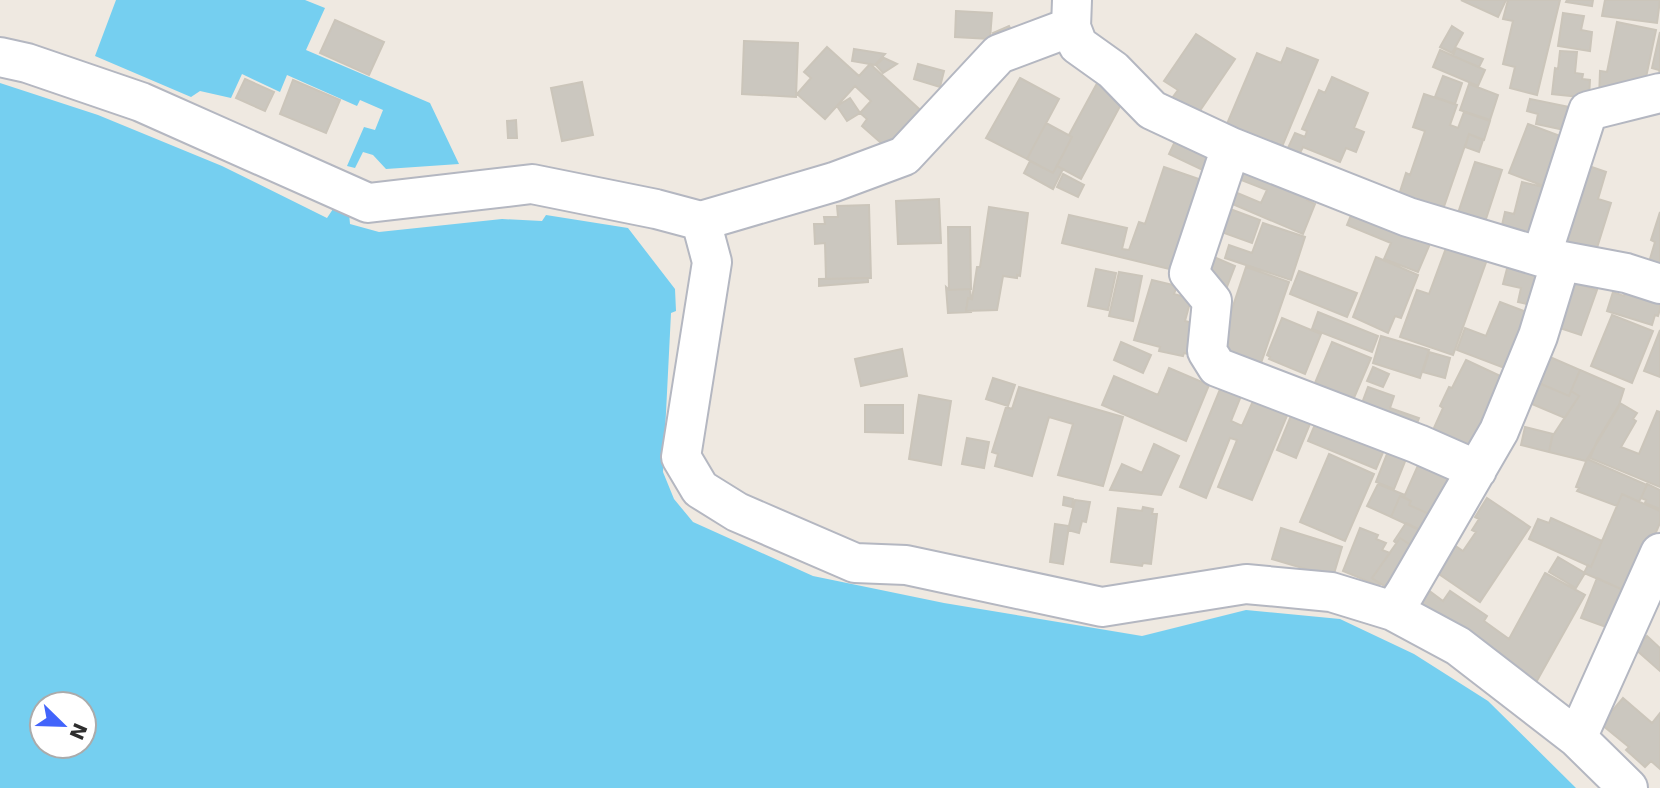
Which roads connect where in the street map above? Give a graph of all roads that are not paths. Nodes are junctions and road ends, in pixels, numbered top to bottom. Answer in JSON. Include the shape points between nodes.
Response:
{"nodes":[{"id":1,"x":1071,"y":14,"type":"edge"},
{"id":2,"x":0,"y":57,"type":"edge"},
{"id":3,"x":1660,"y":93,"type":"edge"},
{"id":4,"x":1231,"y":147,"type":"junction"},
{"id":5,"x":701,"y":221,"type":"junction"},
{"id":6,"x":1551,"y":259,"type":"junction"},
{"id":7,"x":1660,"y":284,"type":"edge"},
{"id":8,"x":1477,"y":470,"type":"junction"},
{"id":9,"x":1660,"y":553,"type":"edge"},
{"id":10,"x":1393,"y":611,"type":"junction"},
{"id":11,"x":1577,"y":738,"type":"junction"},
{"id":12,"x":1628,"y":788,"type":"edge"}],
"edges":[{"from":1,"to":4,"type":"street","via":[[1078,45],[1113,70],[1152,110]]},
{"from":1,"to":5,"type":"street","via":[[999,54],[904,156]]},
{"from":2,"to":5,"type":"street","via":[[141,102],[368,203],[532,184]]},
{"from":3,"to":6,"type":"street","via":[[1588,111]]},
{"from":4,"to":6,"type":"street","via":[[1408,217]]},
{"from":4,"to":8,"type":"street","via":[[1189,273],[1212,301],[1208,351],[1217,367]]},
{"from":5,"to":10,"type":"street","via":[[712,262],[681,457],[700,489],[737,512],[855,563],[906,565],[1102,607],[1246,584],[1331,592]]},
{"from":6,"to":7,"type":"street"},
{"from":6,"to":8,"type":"street","via":[[1538,336],[1499,431]]},
{"from":8,"to":10,"type":"street"},
{"from":9,"to":11,"type":"street"},
{"from":10,"to":11,"type":"street","via":[[1458,646]]},
{"from":11,"to":12,"type":"street"}]}
